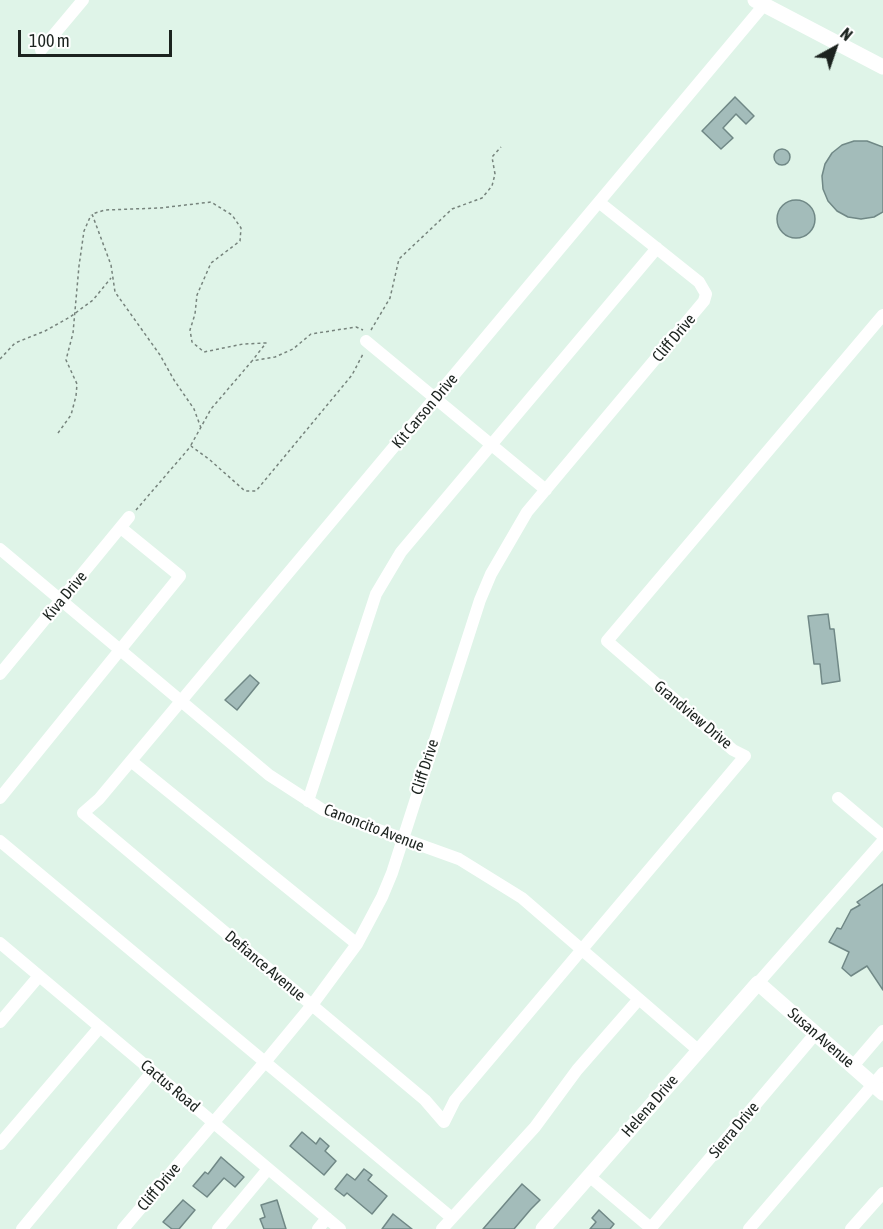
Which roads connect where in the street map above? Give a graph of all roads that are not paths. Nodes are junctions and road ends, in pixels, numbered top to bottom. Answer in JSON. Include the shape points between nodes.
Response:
{"nodes":[{"id":1,"x":82,"y":0,"type":"edge"},
{"id":2,"x":759,"y":3,"type":"edge"},
{"id":3,"x":40,"y":50,"type":"dead end"},
{"id":4,"x":883,"y":67,"type":"edge"},
{"id":5,"x":600,"y":203,"type":"junction"},
{"id":6,"x":657,"y":249,"type":"junction"},
{"id":7,"x":883,"y":315,"type":"edge"},
{"id":8,"x":366,"y":341,"type":"road end"},
{"id":9,"x":436,"y":399,"type":"junction"},
{"id":10,"x":492,"y":446,"type":"junction"},
{"id":11,"x":546,"y":490,"type":"junction"},
{"id":12,"x":129,"y":517,"type":"road end"},
{"id":13,"x":121,"y":528,"type":"junction"},
{"id":14,"x":2,"y":554,"type":"edge"},
{"id":15,"x":62,"y":600,"type":"junction"},
{"id":16,"x":121,"y":650,"type":"junction"},
{"id":17,"x":0,"y":674,"type":"edge"},
{"id":18,"x":180,"y":702,"type":"junction"},
{"id":19,"x":131,"y":761,"type":"junction"},
{"id":20,"x":0,"y":798,"type":"edge"},
{"id":21,"x":838,"y":798,"type":"dead end"},
{"id":22,"x":308,"y":801,"type":"junction"},
{"id":23,"x":83,"y":813,"type":"joint"},
{"id":24,"x":883,"y":838,"type":"edge"},
{"id":25,"x":401,"y":839,"type":"junction"},
{"id":26,"x":0,"y":841,"type":"edge"},
{"id":27,"x":0,"y":943,"type":"edge"},
{"id":28,"x":357,"y":944,"type":"junction"},
{"id":29,"x":582,"y":949,"type":"junction"},
{"id":30,"x":39,"y":976,"type":"junction"},
{"id":31,"x":758,"y":983,"type":"junction"},
{"id":32,"x":639,"y":999,"type":"junction"},
{"id":33,"x":312,"y":1005,"type":"junction"},
{"id":34,"x":0,"y":1023,"type":"edge"},
{"id":35,"x":100,"y":1027,"type":"junction"},
{"id":36,"x":883,"y":1031,"type":"edge"},
{"id":37,"x":816,"y":1033,"type":"junction"},
{"id":38,"x":698,"y":1050,"type":"junction"},
{"id":39,"x":265,"y":1062,"type":"junction"},
{"id":40,"x":852,"y":1066,"type":"junction"},
{"id":41,"x":152,"y":1072,"type":"junction"},
{"id":42,"x":880,"y":1083,"type":"edge"},
{"id":43,"x":444,"y":1122,"type":"joint"},
{"id":44,"x":213,"y":1123,"type":"junction"},
{"id":45,"x":0,"y":1144,"type":"edge"},
{"id":46,"x":268,"y":1169,"type":"junction"},
{"id":47,"x":589,"y":1176,"type":"junction"},
{"id":48,"x":883,"y":1193,"type":"edge"},
{"id":49,"x":327,"y":1218,"type":"junction"},
{"id":50,"x":452,"y":1218,"type":"junction"},
{"id":51,"x":651,"y":1228,"type":"edge"},
{"id":52,"x":22,"y":1229,"type":"edge"},
{"id":53,"x":123,"y":1229,"type":"edge"},
{"id":54,"x":218,"y":1229,"type":"edge"},
{"id":55,"x":318,"y":1229,"type":"edge"},
{"id":56,"x":340,"y":1229,"type":"edge"},
{"id":57,"x":442,"y":1229,"type":"edge"},
{"id":58,"x":543,"y":1229,"type":"edge"},
{"id":59,"x":749,"y":1229,"type":"edge"},
{"id":60,"x":851,"y":1229,"type":"edge"}],
"edges":[{"from":1,"to":3,"type":"street"},
{"from":2,"to":4,"type":"main road"},
{"from":2,"to":5,"type":"street","name":"Kit Carson Drive"},
{"from":5,"to":6,"type":"street"},
{"from":5,"to":9,"type":"street","name":"Kit Carson Drive"},
{"from":6,"to":10,"type":"street"},
{"from":6,"to":11,"type":"street","name":"Cliff Drive","via":[[699,282],[706,294],[704,301]]},
{"from":7,"to":29,"type":"street","name":"Grandview Drive","via":[[607,641],[733,750],[745,756]]},
{"from":8,"to":9,"type":"street"},
{"from":9,"to":10,"type":"street"},
{"from":9,"to":18,"type":"street","name":"Kit Carson Drive"},
{"from":10,"to":11,"type":"street"},
{"from":10,"to":22,"type":"street","via":[[401,552],[376,594]]},
{"from":11,"to":25,"type":"street","name":"Cliff Drive","via":[[510,540],[480,600]]},
{"from":12,"to":13,"type":"street","name":"Kiva Drive"},
{"from":13,"to":15,"type":"street","name":"Kiva Drive"},
{"from":13,"to":16,"type":"street","via":[[180,576]]},
{"from":14,"to":15,"type":"street","name":"Canoncito Avenue"},
{"from":15,"to":16,"type":"street","name":"Canoncito Avenue"},
{"from":15,"to":17,"type":"street","name":"Kiva Drive"},
{"from":16,"to":18,"type":"street","name":"Canoncito Avenue"},
{"from":16,"to":20,"type":"street"},
{"from":18,"to":19,"type":"street","name":"Kit Carson Drive"},
{"from":18,"to":22,"type":"street","name":"Canoncito Avenue","via":[[269,775]]},
{"from":19,"to":23,"type":"street","name":"Kit Carson Drive"},
{"from":19,"to":28,"type":"street"},
{"from":21,"to":24,"type":"street"},
{"from":22,"to":25,"type":"street","name":"Canoncito Avenue"},
{"from":23,"to":33,"type":"street","name":"Defiance Avenue"},
{"from":24,"to":31,"type":"street"},
{"from":25,"to":28,"type":"street","name":"Cliff Drive","via":[[382,897]]},
{"from":25,"to":29,"type":"street","name":"Canoncito Avenue","via":[[459,859],[522,898]]},
{"from":26,"to":39,"type":"street"},
{"from":27,"to":30,"type":"street","name":"Cactus Road"},
{"from":28,"to":33,"type":"street","name":"Cliff Drive"},
{"from":29,"to":32,"type":"street","name":"Canoncito Avenue"},
{"from":29,"to":43,"type":"street","name":"Grandview Drive","via":[[455,1100]]},
{"from":30,"to":34,"type":"street"},
{"from":30,"to":35,"type":"street","name":"Cactus Road"},
{"from":31,"to":37,"type":"main road","name":"Susan Avenue"},
{"from":31,"to":38,"type":"main road","name":"Helena Drive"},
{"from":32,"to":38,"type":"street","name":"Canoncito Avenue"},
{"from":32,"to":50,"type":"street","via":[[577,1070],[535,1127]]},
{"from":33,"to":39,"type":"street","name":"Cliff Drive"},
{"from":33,"to":43,"type":"street","name":"Defiance Avenue","via":[[425,1100]]},
{"from":35,"to":41,"type":"street","name":"Cactus Road"},
{"from":35,"to":45,"type":"street"},
{"from":36,"to":40,"type":"street"},
{"from":37,"to":40,"type":"main road","name":"Susan Avenue"},
{"from":37,"to":51,"type":"street","name":"Sierra Drive"},
{"from":38,"to":47,"type":"main road","name":"Helena Drive"},
{"from":39,"to":44,"type":"street","name":"Cliff Drive"},
{"from":39,"to":50,"type":"street"},
{"from":40,"to":42,"type":"main road","name":"Susan Avenue"},
{"from":41,"to":44,"type":"street","name":"Cactus Road"},
{"from":41,"to":52,"type":"street"},
{"from":42,"to":59,"type":"street"},
{"from":44,"to":46,"type":"street","name":"Cactus Road"},
{"from":44,"to":53,"type":"street","name":"Cliff Drive"},
{"from":46,"to":49,"type":"street","name":"Cactus Road"},
{"from":46,"to":54,"type":"street"},
{"from":47,"to":51,"type":"street"},
{"from":47,"to":58,"type":"main road","name":"Helena Drive"},
{"from":48,"to":60,"type":"street"},
{"from":49,"to":55,"type":"street"},
{"from":49,"to":56,"type":"street","name":"Cactus Road"},
{"from":50,"to":57,"type":"street"}]}
